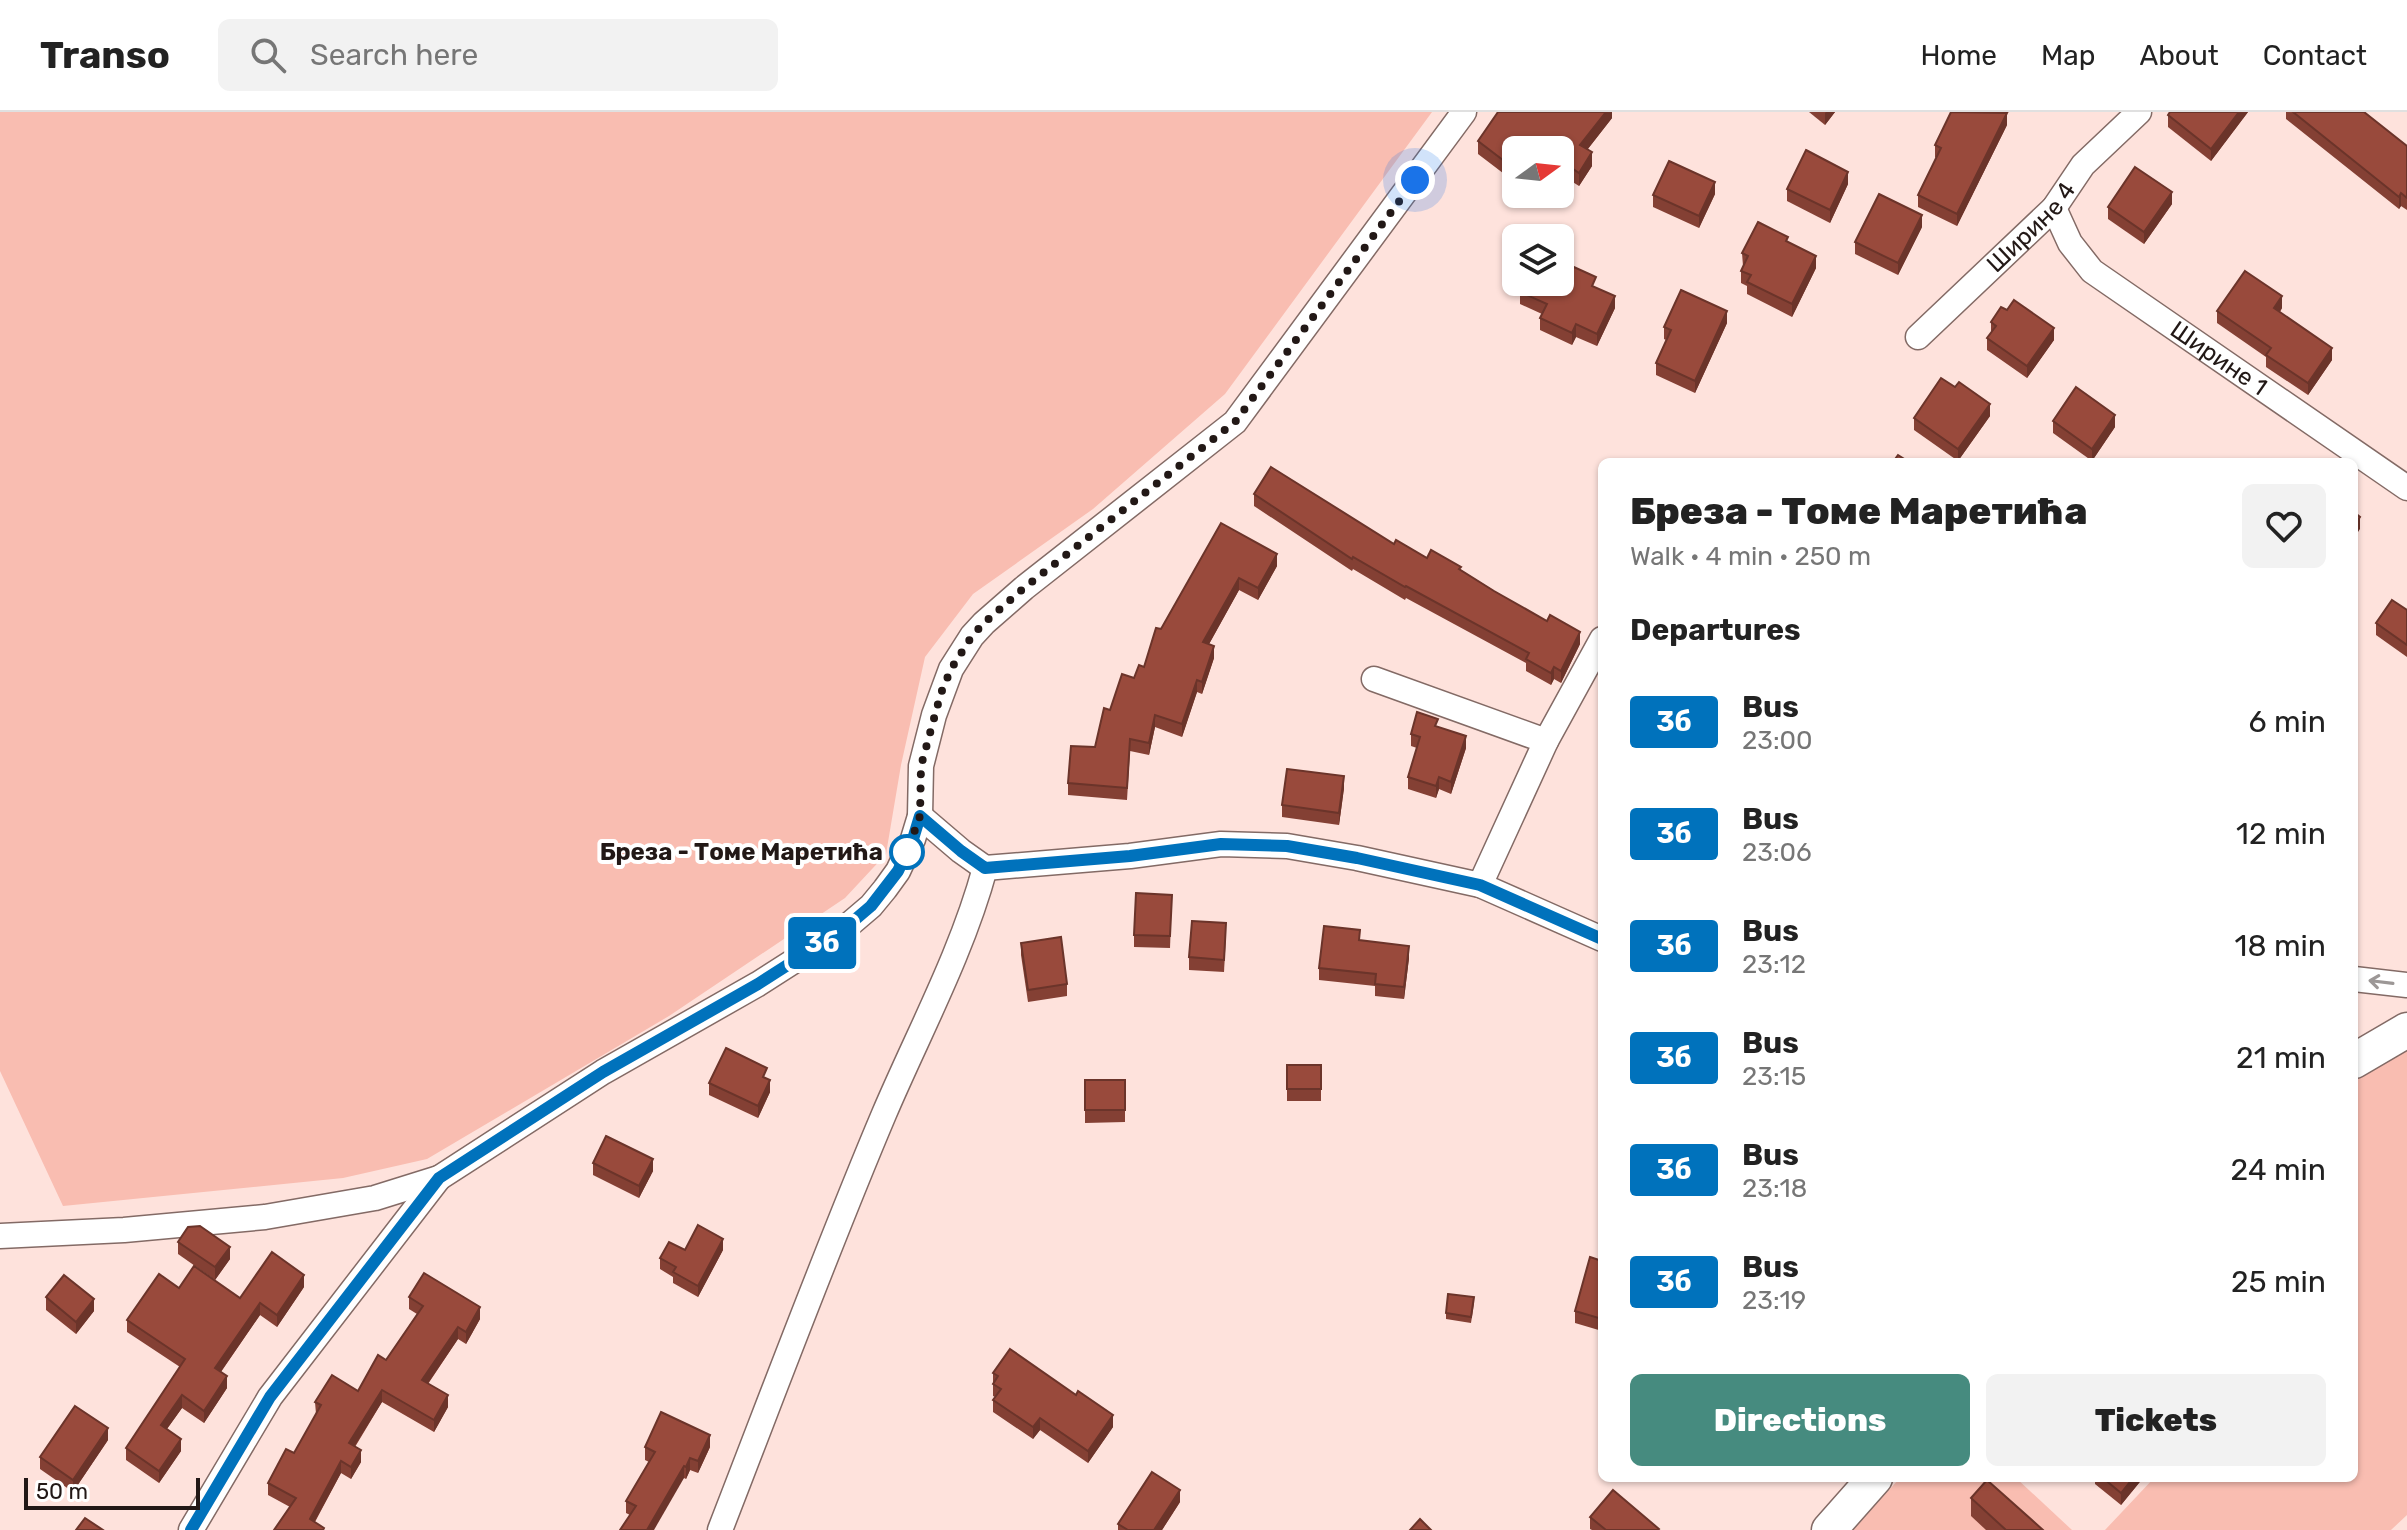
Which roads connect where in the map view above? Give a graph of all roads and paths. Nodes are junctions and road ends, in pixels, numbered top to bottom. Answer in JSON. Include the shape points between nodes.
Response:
{"nodes":[{"id":1,"x":1464,"y":112,"type":"edge"},
{"id":2,"x":2139,"y":112,"type":"edge"},
{"id":3,"x":2054,"y":208,"type":"junction"},
{"id":4,"x":1918,"y":337,"type":"dead end"},
{"id":5,"x":2407,"y":488,"type":"edge"},
{"id":6,"x":1598,"y":646,"type":"edge"},
{"id":7,"x":1374,"y":679,"type":"dead end"},
{"id":8,"x":1546,"y":741,"type":"junction"},
{"id":9,"x":920,"y":816,"type":"junction"},
{"id":10,"x":985,"y":868,"type":"junction"},
{"id":11,"x":1480,"y":885,"type":"junction"},
{"id":12,"x":1598,"y":937,"type":"edge"},
{"id":13,"x":2358,"y":979,"type":"edge"},
{"id":14,"x":2407,"y":985,"type":"edge"},
{"id":15,"x":2407,"y":1030,"type":"edge"},
{"id":16,"x":2358,"y":1059,"type":"edge"},
{"id":17,"x":439,"y":1178,"type":"junction"},
{"id":18,"x":0,"y":1236,"type":"edge"},
{"id":19,"x":1871,"y":1482,"type":"edge"},
{"id":20,"x":191,"y":1530,"type":"edge"},
{"id":21,"x":720,"y":1530,"type":"edge"},
{"id":22,"x":1829,"y":1530,"type":"edge"}],
"edges":[{"from":1,"to":9,"type":"street","via":[[1235,422],[1024,588],[972,636],[951,669],[934,715],[919,778]]},
{"from":2,"to":3,"type":"street","name":"Ширине 4","via":[[2083,165]]},
{"from":3,"to":4,"type":"street","name":"Ширине 4"},
{"from":3,"to":5,"type":"street","name":"Ширине 1","via":[[2070,243],[2092,271]]},
{"from":6,"to":8,"type":"street"},
{"from":7,"to":8,"type":"street"},
{"from":8,"to":11,"type":"street"},
{"from":9,"to":10,"type":"street"},
{"from":9,"to":17,"type":"street","via":[[898,871],[871,906],[844,929],[603,1072]]},
{"from":10,"to":11,"type":"street","via":[[1221,844],[1301,849]]},
{"from":10,"to":21,"type":"street","via":[[968,923],[795,1332]]},
{"from":11,"to":12,"type":"street"},
{"from":14,"to":13,"type":"street","one_way":true},
{"from":15,"to":16,"type":"main road"},
{"from":17,"to":18,"type":"street","via":[[364,1201],[265,1217]]},
{"from":17,"to":20,"type":"street","via":[[270,1397]]},
{"from":19,"to":22,"type":"main road"}]}
